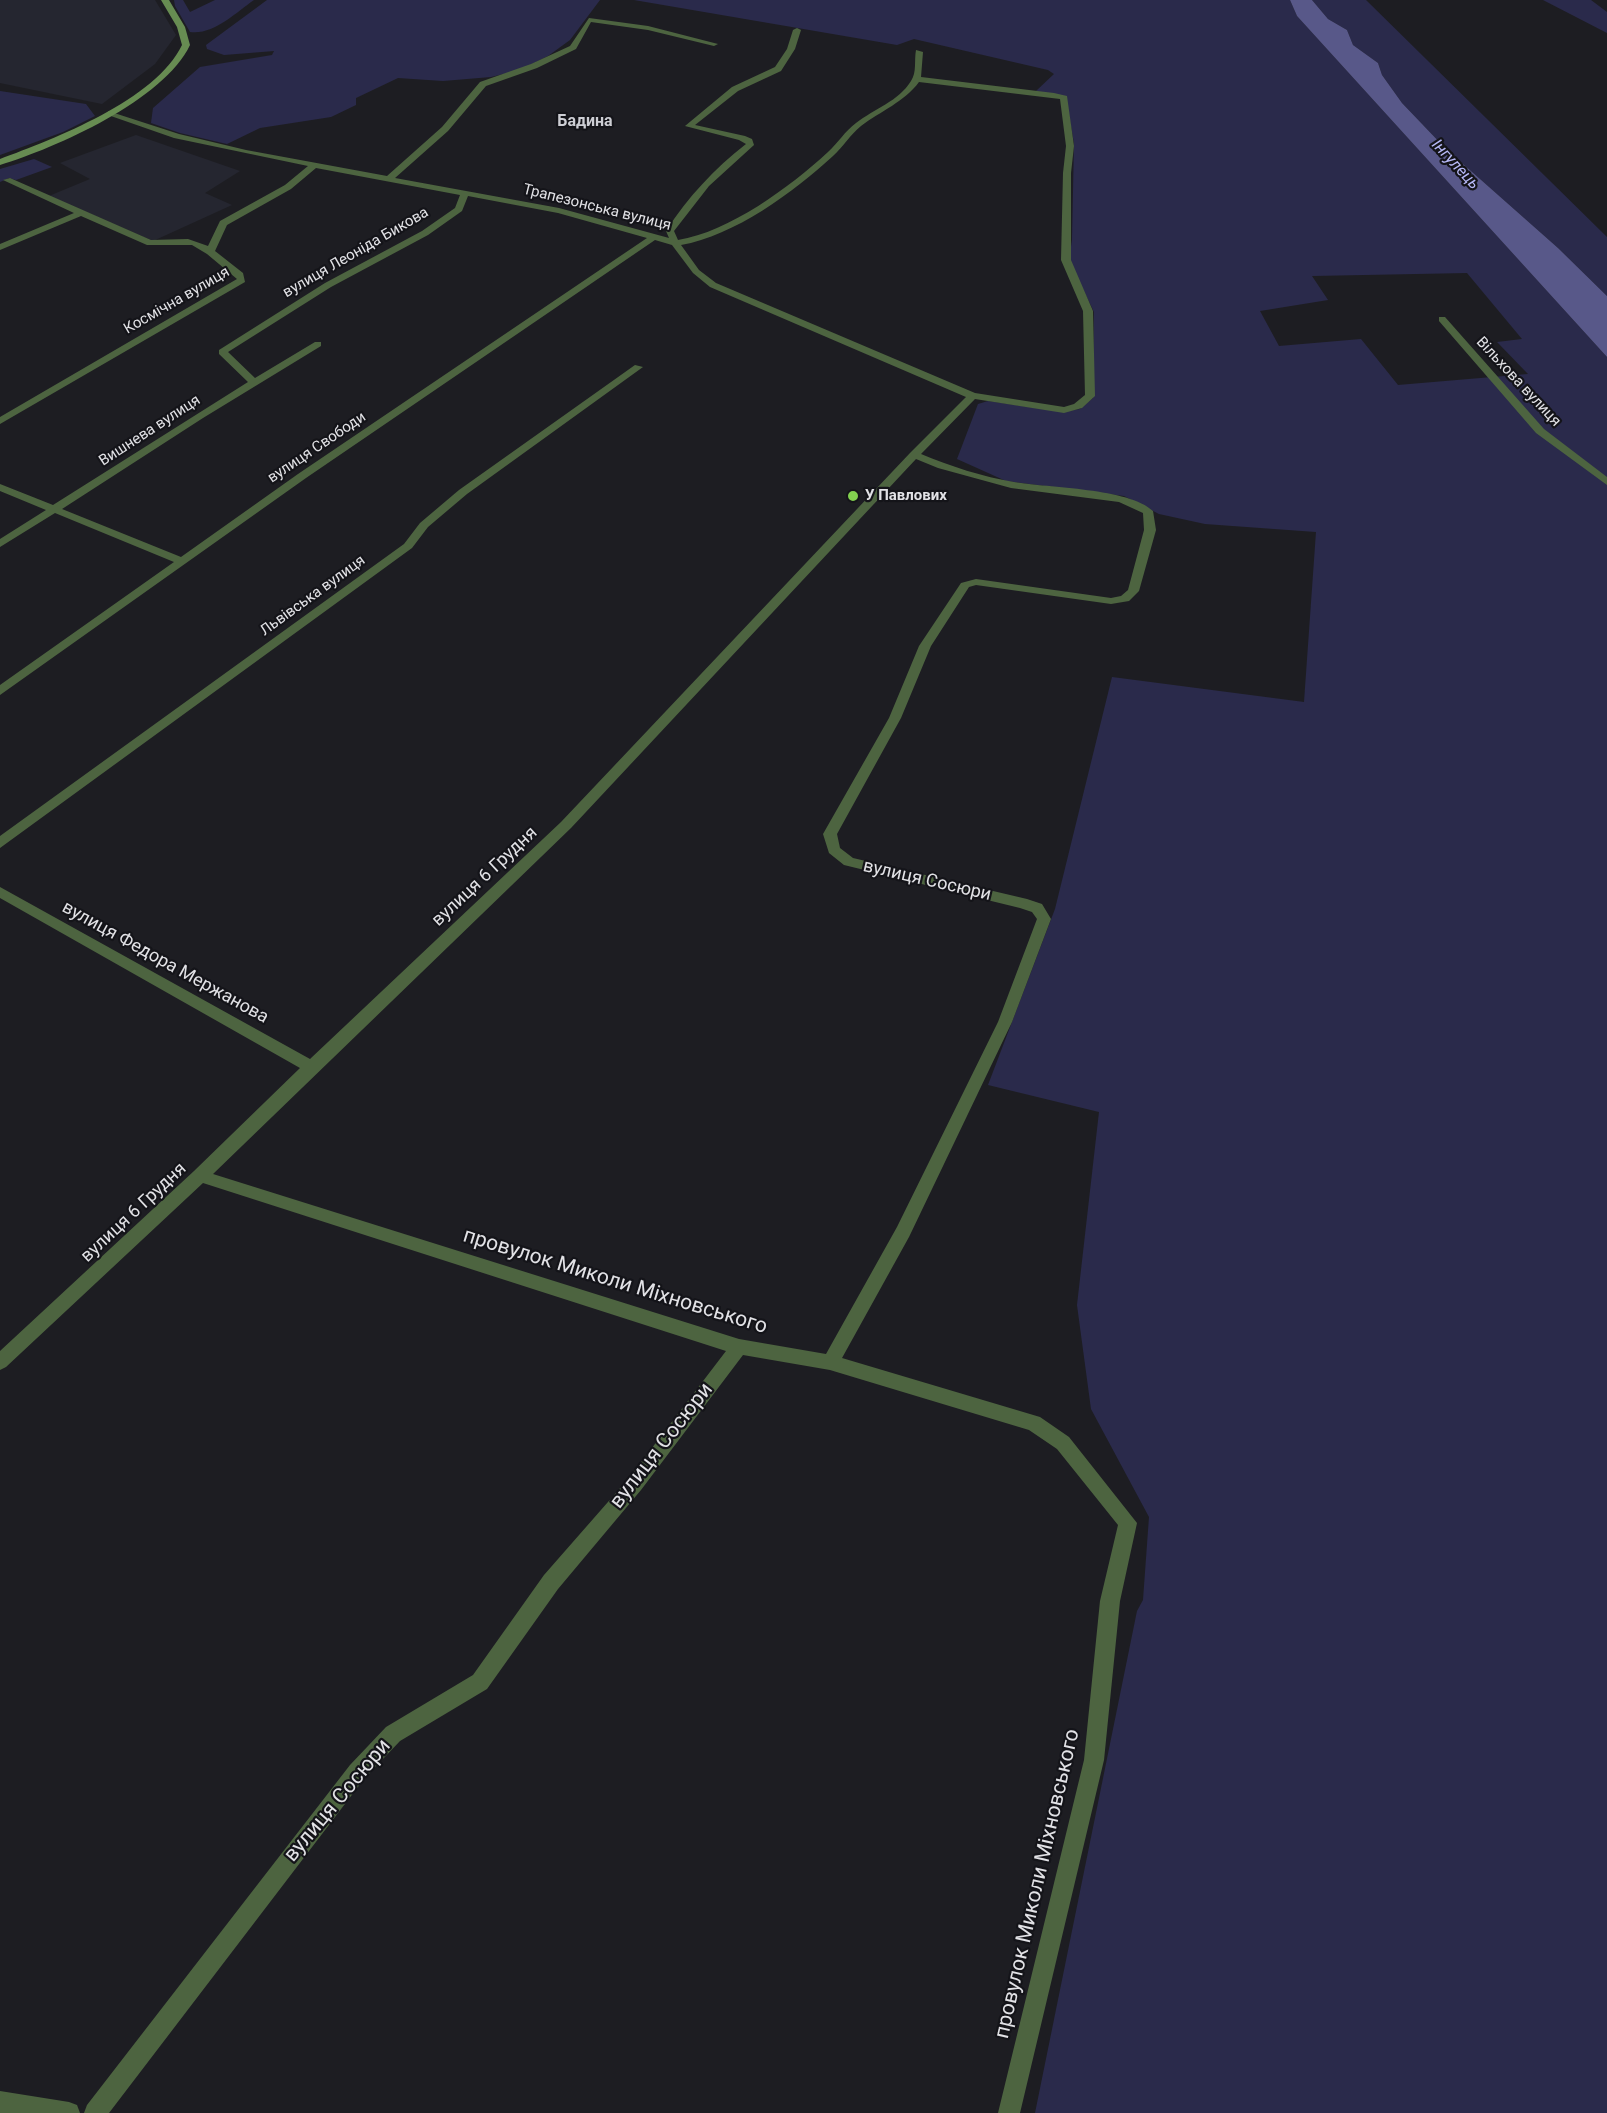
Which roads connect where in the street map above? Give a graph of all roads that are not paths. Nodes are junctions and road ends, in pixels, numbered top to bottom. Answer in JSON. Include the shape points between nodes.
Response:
{"nodes":[{"id":1,"x":165,"y":0,"type":"edge"},
{"id":2,"x":797,"y":30,"type":"dead end"},
{"id":3,"x":714,"y":44,"type":"dead end"},
{"id":4,"x":919,"y":52,"type":"dead end"},
{"id":5,"x":916,"y":79,"type":"junction"},
{"id":6,"x":111,"y":112,"type":"junction"},
{"id":7,"x":0,"y":162,"type":"edge"},
{"id":8,"x":314,"y":165,"type":"junction"},
{"id":9,"x":390,"y":178,"type":"junction"},
{"id":10,"x":7,"y":180,"type":"dead end"},
{"id":11,"x":465,"y":192,"type":"junction"},
{"id":12,"x":80,"y":213,"type":"junction"},
{"id":13,"x":654,"y":237,"type":"junction"},
{"id":14,"x":675,"y":243,"type":"junction"},
{"id":15,"x":0,"y":247,"type":"edge"},
{"id":16,"x":210,"y":252,"type":"junction"},
{"id":17,"x":1442,"y":319,"type":"dead end"},
{"id":18,"x":318,"y":345,"type":"dead end"},
{"id":19,"x":638,"y":367,"type":"dead end"},
{"id":20,"x":254,"y":383,"type":"junction"},
{"id":21,"x":973,"y":396,"type":"junction"},
{"id":22,"x":0,"y":421,"type":"edge"},
{"id":23,"x":914,"y":455,"type":"junction"},
{"id":24,"x":1607,"y":482,"type":"edge"},
{"id":25,"x":0,"y":487,"type":"edge"},
{"id":26,"x":55,"y":510,"type":"junction"},
{"id":27,"x":0,"y":544,"type":"edge"},
{"id":28,"x":181,"y":561,"type":"junction"},
{"id":29,"x":0,"y":691,"type":"edge"},
{"id":30,"x":0,"y":843,"type":"edge"},
{"id":31,"x":0,"y":892,"type":"edge"},
{"id":32,"x":311,"y":1067,"type":"junction"},
{"id":33,"x":200,"y":1176,"type":"junction"},
{"id":34,"x":739,"y":1347,"type":"junction"},
{"id":35,"x":0,"y":1362,"type":"edge"},
{"id":36,"x":830,"y":1362,"type":"junction"},
{"id":37,"x":0,"y":2102,"type":"edge"},
{"id":38,"x":69,"y":2113,"type":"edge"},
{"id":39,"x":95,"y":2113,"type":"edge"},
{"id":40,"x":1009,"y":2113,"type":"edge"}],
"edges":[{"from":1,"to":6,"type":"main road","via":[[181,27],[186,45],[182,54],[149,87]]},
{"from":2,"to":14,"type":"street","via":[[778,69],[735,89],[689,126],[742,138],[750,145],[718,169],[687,203],[670,231]]},
{"from":3,"to":9,"type":"street","via":[[648,28],[589,20],[573,47],[483,84],[445,129]]},
{"from":4,"to":5,"type":"street"},
{"from":5,"to":14,"type":"street","via":[[851,130],[805,176],[768,203],[693,241]]},
{"from":5,"to":21,"type":"street","name":"Трапезонська вулиця","via":[[1064,98],[1070,146],[1066,260],[1088,311],[1090,396],[1078,406],[1064,410]]},
{"from":6,"to":7,"type":"main road","via":[[84,128]]},
{"from":6,"to":8,"type":"street","name":"Трапезонська вулиця","via":[[177,136]]},
{"from":8,"to":9,"type":"street","name":"Трапезонська вулиця"},
{"from":8,"to":16,"type":"street","name":"Космічна вулиця","via":[[288,187],[223,223]]},
{"from":9,"to":11,"type":"street","name":"Трапезонська вулиця"},
{"from":10,"to":12,"type":"street"},
{"from":11,"to":13,"type":"street","name":"Трапезонська вулиця","via":[[559,211]]},
{"from":11,"to":20,"type":"street","name":"вулиця Леоніда Бикова","via":[[459,209],[425,233],[328,285],[222,352]]},
{"from":12,"to":15,"type":"street"},
{"from":12,"to":16,"type":"street","via":[[150,243],[176,239],[199,243]]},
{"from":13,"to":14,"type":"street","name":"Трапезонська вулиця"},
{"from":13,"to":28,"type":"street","name":"вулиця Свободи"},
{"from":14,"to":21,"type":"street","name":"Трапезонська вулиця","via":[[694,272],[713,285]]},
{"from":16,"to":22,"type":"street","name":"Космічна вулиця","via":[[240,274],[242,280]]},
{"from":17,"to":24,"type":"street","name":"Вільхова вулиця","via":[[1540,431]]},
{"from":18,"to":20,"type":"street","name":"Вишнева вулиця"},
{"from":19,"to":30,"type":"street","name":"Львівська вулиця","via":[[463,492],[424,525],[408,546]]},
{"from":20,"to":26,"type":"street","name":"Вишнева вулиця"},
{"from":21,"to":23,"type":"street","name":"вулиця 6 Грудня"},
{"from":23,"to":32,"type":"street","name":"вулиця 6 Грудня","via":[[566,825]]},
{"from":23,"to":36,"type":"street","name":"вулиця Сосюри","via":[[1011,485],[1121,500],[1148,511],[1150,530],[1133,591],[1125,599],[1112,601],[976,582],[965,585],[925,646],[895,718],[830,834],[834,850],[849,862],[1022,903],[1037,908],[1044,919],[1005,1022],[903,1232]]},
{"from":25,"to":26,"type":"street"},
{"from":26,"to":27,"type":"street","name":"Вишнева вулиця"},
{"from":26,"to":28,"type":"street"},
{"from":28,"to":29,"type":"street","name":"вулиця Свободи"},
{"from":31,"to":32,"type":"street","name":"вулиця Федора Мержанова"},
{"from":32,"to":33,"type":"street","name":"вулиця 6 Грудня"},
{"from":33,"to":34,"type":"street","name":"провулок Миколи Міхновського"},
{"from":33,"to":35,"type":"street","name":"вулиця 6 Грудня"},
{"from":34,"to":36,"type":"street","name":"провулок Миколи Міхновського"},
{"from":34,"to":39,"type":"street","name":"вулиця Сосюри","via":[[635,1484],[551,1582],[480,1682],[393,1734],[357,1772]]},
{"from":36,"to":40,"type":"street","name":"провулок Миколи Міхновського","via":[[1034,1423],[1063,1443],[1128,1523],[1110,1601],[1094,1760]]},
{"from":37,"to":38,"type":"street"}]}
